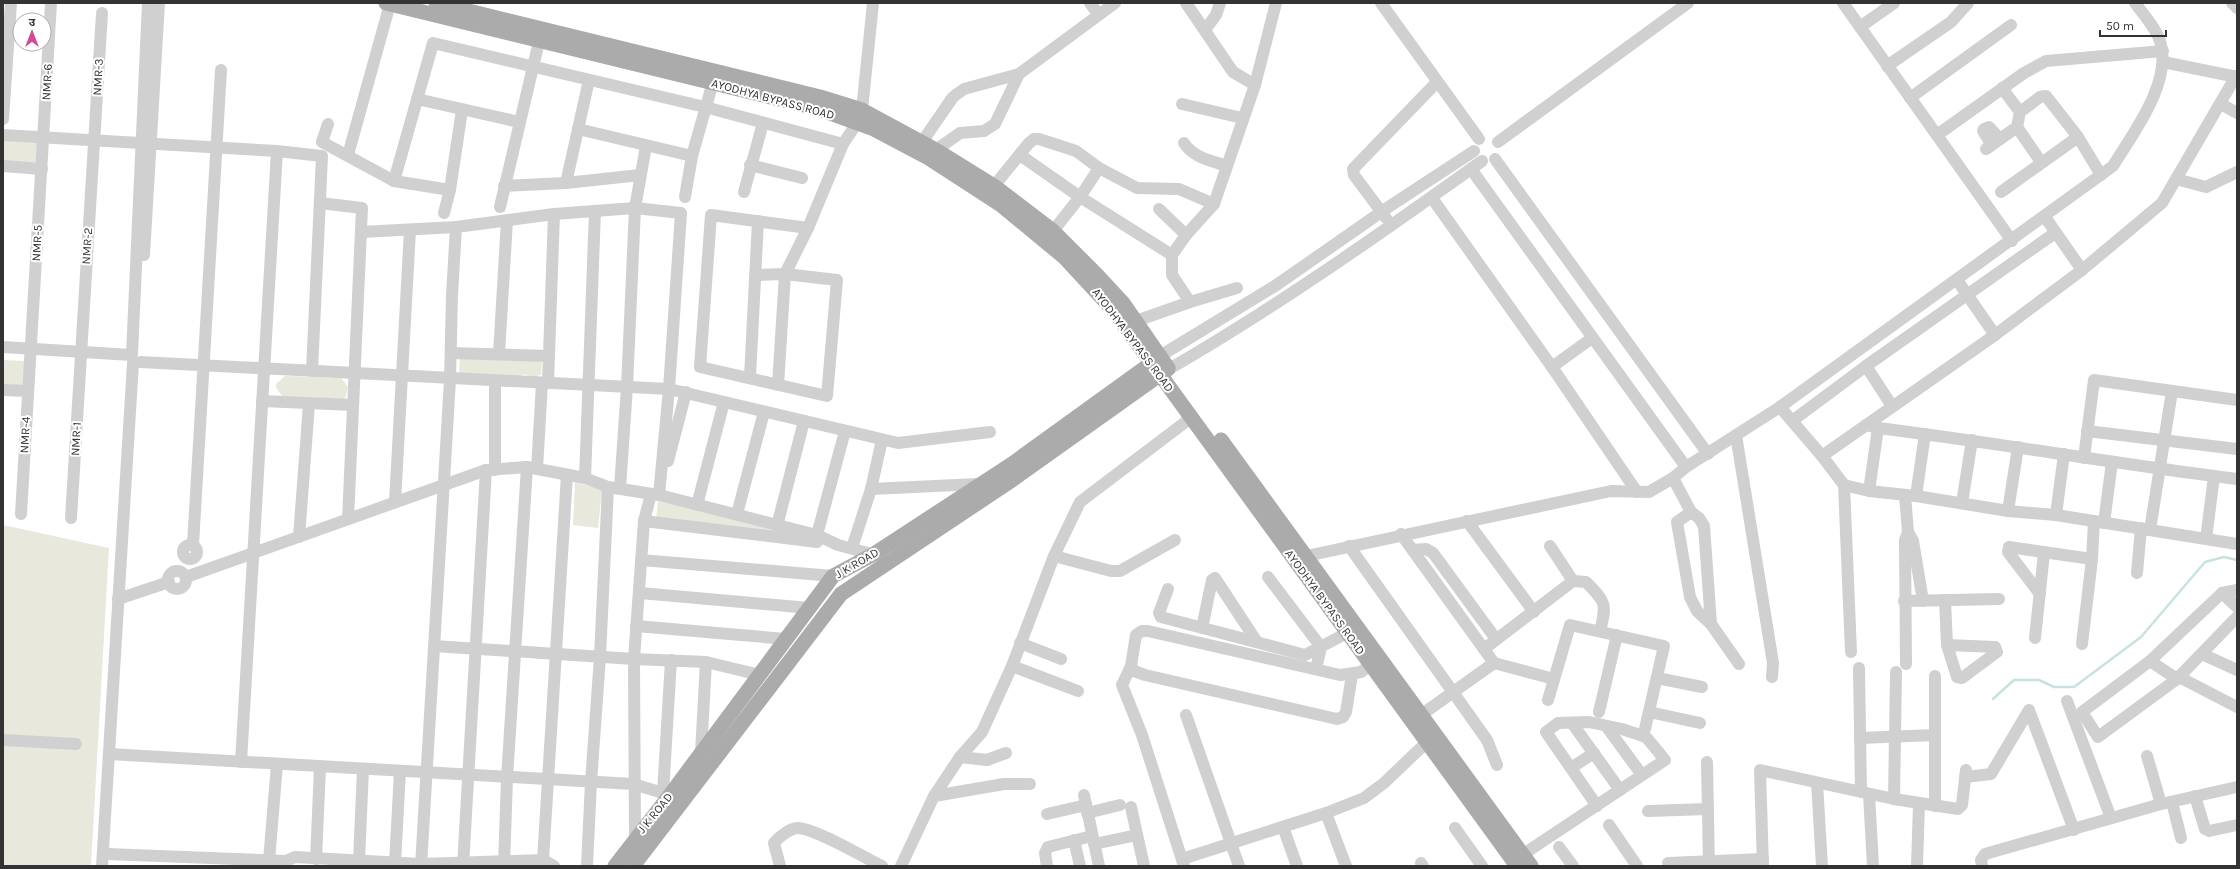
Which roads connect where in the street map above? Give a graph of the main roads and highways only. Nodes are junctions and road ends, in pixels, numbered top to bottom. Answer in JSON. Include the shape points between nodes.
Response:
{"nodes":[{"id":1,"x":436,"y":3,"type":"edge"},
{"id":2,"x":388,"y":4,"type":"edge"},
{"id":3,"x":540,"y":35,"type":"junction"},
{"id":4,"x":860,"y":116,"type":"junction"},
{"id":5,"x":1160,"y":365,"type":"junction"},
{"id":6,"x":913,"y":536,"type":"junction"},
{"id":7,"x":1300,"y":557,"type":"junction"},
{"id":8,"x":667,"y":801,"type":"junction"},
{"id":9,"x":1523,"y":862,"type":"edge"},
{"id":10,"x":615,"y":866,"type":"edge"},
{"id":11,"x":633,"y":866,"type":"edge"}],
"edges":[{"from":1,"to":3,"type":"main road","name":"AYODHYA BYPASS ROAD"},
{"from":2,"to":3,"type":"main road","name":"AYODHYA BYPASS ROAD"},
{"from":3,"to":4,"type":"main road","name":"AYODHYA BYPASS ROAD","via":[[713,82],[816,108]]},
{"from":3,"to":4,"type":"main road","name":"AYODHYA BYPASS ROAD","via":[[820,97]]},
{"from":4,"to":5,"type":"main road","name":"AYODHYA BYPASS ROAD","via":[[874,128],[927,157],[1000,205],[1064,257],[1114,310]]},
{"from":4,"to":5,"type":"main road","name":"AYODHYA BYPASS ROAD","via":[[936,150],[994,186],[1053,231],[1098,276],[1136,321]]},
{"from":5,"to":6,"type":"main road","name":"J K ROAD","via":[[978,484]]},
{"from":5,"to":6,"type":"main road","name":"J K ROAD","via":[[1012,480]]},
{"from":5,"to":7,"type":"main road","name":"AYODHYA BYPASS ROAD"},
{"from":5,"to":7,"type":"main road","name":"AYODHYA BYPASS ROAD","via":[[1192,417]]},
{"from":6,"to":8,"type":"main road","name":"J K ROAD","via":[[891,560],[841,594]]},
{"from":6,"to":8,"type":"main road","name":"J K ROAD","via":[[832,576]]},
{"from":7,"to":9,"type":"main road","name":"AYODHYA BYPASS ROAD","via":[[1421,715]]},
{"from":7,"to":9,"type":"main road","name":"AYODHYA BYPASS ROAD","via":[[1347,633],[1427,742]]},
{"from":8,"to":10,"type":"main road","name":"J K ROAD"},
{"from":8,"to":11,"type":"main road","name":"J K ROAD"}]}
